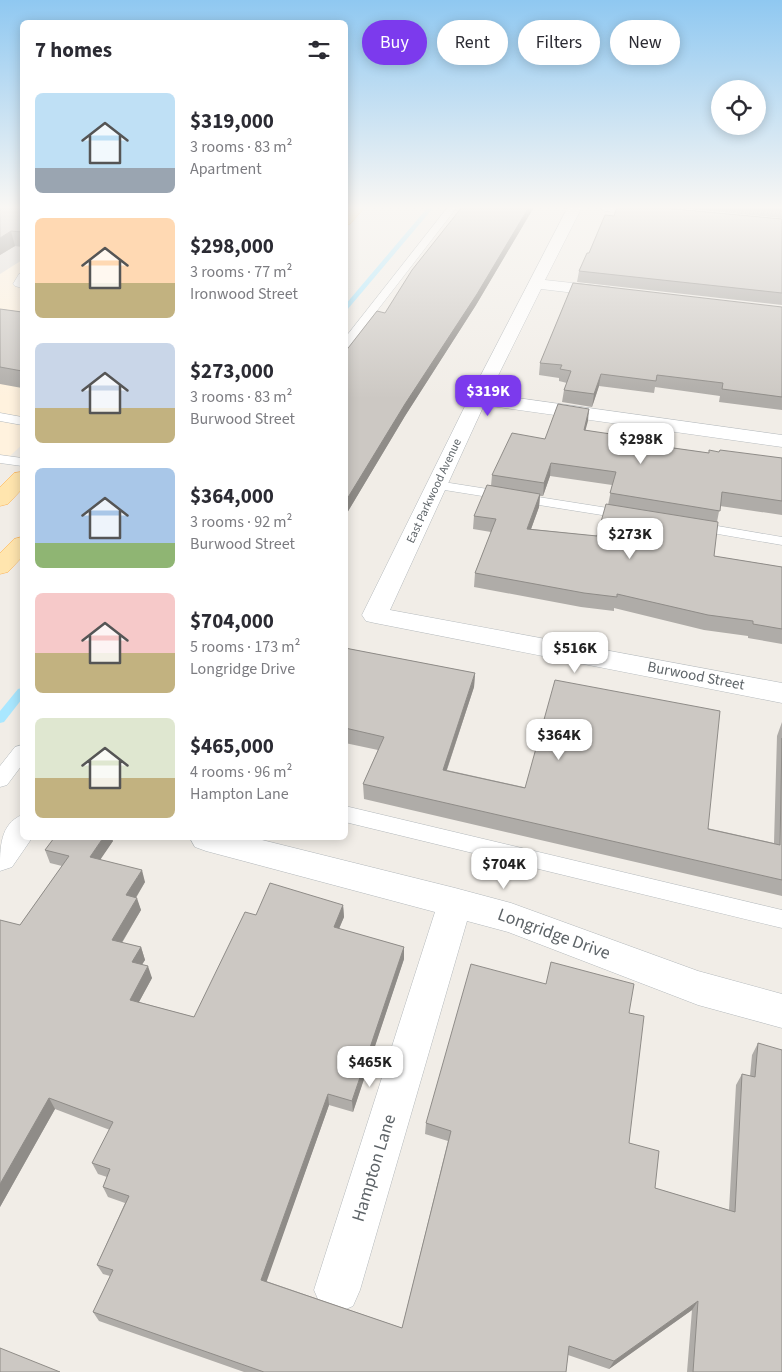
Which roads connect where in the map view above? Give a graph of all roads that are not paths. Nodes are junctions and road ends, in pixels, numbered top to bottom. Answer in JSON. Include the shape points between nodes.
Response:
{"nodes":[{"id":1,"x":403,"y":271,"type":"edge"},
{"id":2,"x":543,"y":271,"type":"edge"},
{"id":3,"x":536,"y":284,"type":"junction"},
{"id":4,"x":624,"y":294,"type":"edge"},
{"id":5,"x":348,"y":341,"type":"edge"},
{"id":6,"x":478,"y":398,"type":"junction"},
{"id":7,"x":0,"y":417,"type":"edge"},
{"id":8,"x":20,"y":421,"type":"edge"},
{"id":9,"x":782,"y":441,"type":"edge"},
{"id":10,"x":0,"y":459,"type":"edge"},
{"id":11,"x":20,"y":462,"type":"edge"},
{"id":12,"x":20,"y":480,"type":"edge"},
{"id":13,"x":437,"y":485,"type":"junction"},
{"id":14,"x":0,"y":499,"type":"edge"},
{"id":15,"x":644,"y":518,"type":"edge"},
{"id":16,"x":684,"y":525,"type":"edge"},
{"id":17,"x":782,"y":540,"type":"edge"},
{"id":18,"x":20,"y":546,"type":"edge"},
{"id":19,"x":0,"y":567,"type":"edge"},
{"id":20,"x":375,"y":615,"type":"joint"},
{"id":21,"x":782,"y":693,"type":"edge"},
{"id":22,"x":20,"y":755,"type":"edge"},
{"id":23,"x":0,"y":780,"type":"edge"},
{"id":24,"x":348,"y":815,"type":"edge"},
{"id":25,"x":20,"y":830,"type":"edge"},
{"id":26,"x":214,"y":840,"type":"edge"},
{"id":27,"x":0,"y":858,"type":"edge"},
{"id":28,"x":455,"y":902,"type":"junction"},
{"id":29,"x":782,"y":919,"type":"edge"},
{"id":30,"x":782,"y":1011,"type":"edge"},
{"id":31,"x":337,"y":1290,"type":"dead end"}],
"edges":[{"from":1,"to":5,"type":"lane"},
{"from":2,"to":3,"type":"street","name":"East Parkwood Avenue"},
{"from":3,"to":4,"type":"street"},
{"from":3,"to":6,"type":"street","name":"East Parkwood Avenue"},
{"from":6,"to":9,"type":"street"},
{"from":6,"to":13,"type":"street","name":"East Parkwood Avenue"},
{"from":7,"to":8,"type":"lane"},
{"from":10,"to":11,"type":"lane"},
{"from":12,"to":14,"type":"main road"},
{"from":13,"to":15,"type":"lane"},
{"from":13,"to":20,"type":"street","name":"East Parkwood Avenue"},
{"from":16,"to":17,"type":"lane"},
{"from":18,"to":19,"type":"main road"},
{"from":20,"to":21,"type":"street","name":"Burwood Street"},
{"from":22,"to":23,"type":"lane"},
{"from":24,"to":29,"type":"lane"},
{"from":25,"to":27,"type":"street"},
{"from":26,"to":28,"type":"street","name":"Longridge Drive"},
{"from":28,"to":30,"type":"street","name":"Longridge Drive","via":[[533,925],[698,988]]},
{"from":28,"to":31,"type":"street","name":"Hampton Lane"}]}
